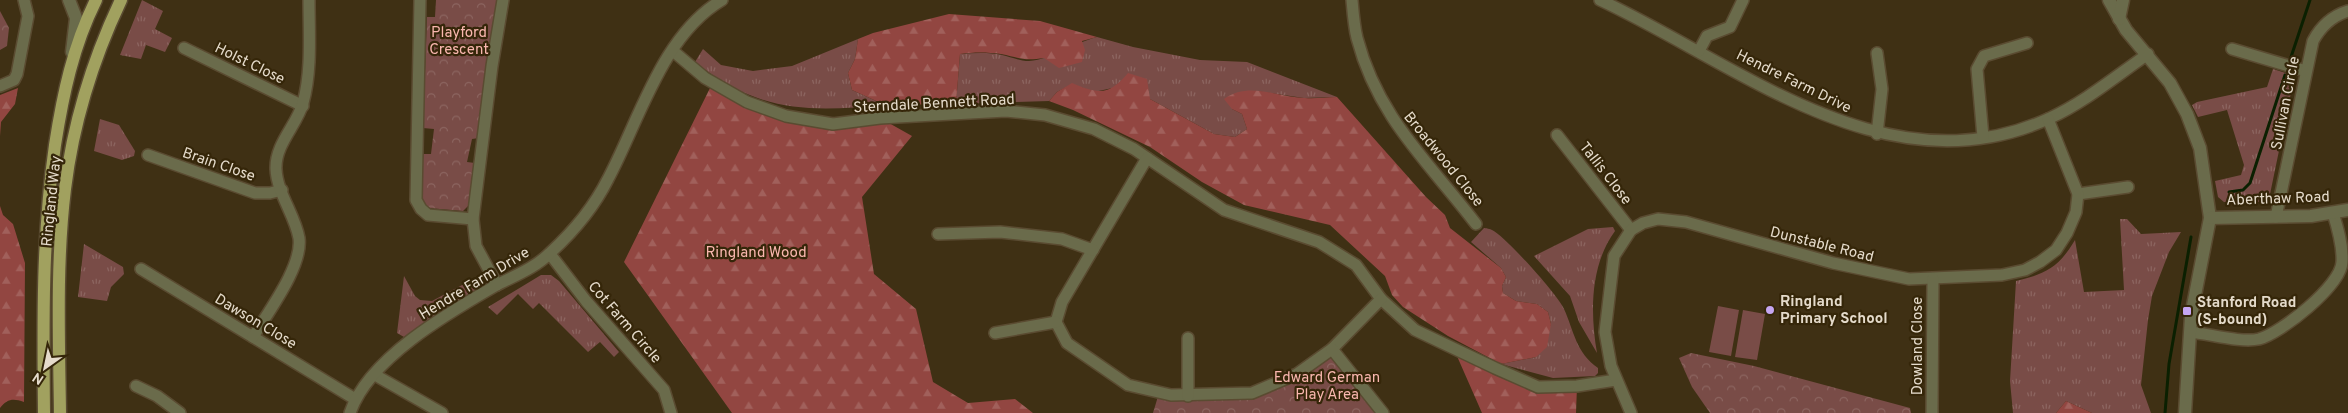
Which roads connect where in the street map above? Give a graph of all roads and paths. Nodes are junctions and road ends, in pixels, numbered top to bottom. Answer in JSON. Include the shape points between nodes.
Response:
{"nodes":[{"id":1,"x":24,"y":0,"type":"edge"},
{"id":2,"x":69,"y":0,"type":"edge"},
{"id":3,"x":96,"y":0,"type":"edge"},
{"id":4,"x":121,"y":0,"type":"edge"},
{"id":5,"x":309,"y":0,"type":"edge"},
{"id":6,"x":420,"y":0,"type":"edge"},
{"id":7,"x":503,"y":0,"type":"edge"},
{"id":8,"x":722,"y":0,"type":"edge"},
{"id":9,"x":1352,"y":0,"type":"edge"},
{"id":10,"x":1600,"y":0,"type":"edge"},
{"id":11,"x":1743,"y":0,"type":"edge"},
{"id":12,"x":2109,"y":0,"type":"edge"},
{"id":13,"x":2123,"y":0,"type":"edge"},
{"id":14,"x":2348,"y":11,"type":"edge"},
{"id":15,"x":2119,"y":19,"type":"junction"},
{"id":16,"x":2027,"y":43,"type":"dead end"},
{"id":17,"x":184,"y":48,"type":"dead end"},
{"id":18,"x":2232,"y":49,"type":"dead end"},
{"id":19,"x":673,"y":51,"type":"junction"},
{"id":20,"x":1699,"y":51,"type":"junction"},
{"id":21,"x":1877,"y":52,"type":"dead end"},
{"id":22,"x":2148,"y":54,"type":"junction"},
{"id":23,"x":70,"y":64,"type":"junction"},
{"id":24,"x":2306,"y":71,"type":"junction"},
{"id":25,"x":0,"y":86,"type":"edge"},
{"id":26,"x":303,"y":106,"type":"junction"},
{"id":27,"x":2048,"y":119,"type":"junction"},
{"id":28,"x":1557,"y":134,"type":"dead end"},
{"id":29,"x":1878,"y":134,"type":"junction"},
{"id":30,"x":1983,"y":137,"type":"junction"},
{"id":31,"x":148,"y":155,"type":"dead end"},
{"id":32,"x":1147,"y":158,"type":"junction"},
{"id":33,"x":2128,"y":187,"type":"dead end"},
{"id":34,"x":282,"y":190,"type":"junction"},
{"id":35,"x":2078,"y":194,"type":"junction"},
{"id":36,"x":2348,"y":210,"type":"edge"},
{"id":37,"x":2333,"y":213,"type":"junction"},
{"id":38,"x":2276,"y":216,"type":"junction"},
{"id":39,"x":2210,"y":218,"type":"junction"},
{"id":40,"x":473,"y":219,"type":"junction"},
{"id":41,"x":1476,"y":224,"type":"dead end"},
{"id":42,"x":1631,"y":230,"type":"junction"},
{"id":43,"x":938,"y":234,"type":"dead end"},
{"id":44,"x":1093,"y":250,"type":"junction"},
{"id":45,"x":550,"y":254,"type":"junction"},
{"id":46,"x":141,"y":269,"type":"dead end"},
{"id":47,"x":1933,"y":279,"type":"junction"},
{"id":48,"x":497,"y":285,"type":"junction"},
{"id":49,"x":1381,"y":299,"type":"junction"},
{"id":50,"x":1056,"y":322,"type":"junction"},
{"id":51,"x":2190,"y":332,"type":"junction"},
{"id":52,"x":995,"y":334,"type":"dead end"},
{"id":53,"x":253,"y":337,"type":"junction"},
{"id":54,"x":1188,"y":338,"type":"dead end"},
{"id":55,"x":1332,"y":349,"type":"junction"},
{"id":56,"x":375,"y":375,"type":"junction"},
{"id":57,"x":1616,"y":380,"type":"junction"},
{"id":58,"x":136,"y":386,"type":"dead end"},
{"id":59,"x":1188,"y":396,"type":"junction"},
{"id":60,"x":355,"y":399,"type":"junction"},
{"id":61,"x":442,"y":412,"type":"edge"},
{"id":62,"x":44,"y":413,"type":"edge"},
{"id":63,"x":60,"y":413,"type":"edge"},
{"id":64,"x":180,"y":413,"type":"edge"},
{"id":65,"x":350,"y":413,"type":"edge"},
{"id":66,"x":671,"y":413,"type":"edge"},
{"id":67,"x":1383,"y":413,"type":"edge"},
{"id":68,"x":1631,"y":413,"type":"edge"},
{"id":69,"x":1932,"y":413,"type":"edge"},
{"id":70,"x":2185,"y":413,"type":"edge"}],
"edges":[{"from":1,"to":25,"type":"street","via":[[28,16],[17,74],[14,80]]},
{"from":2,"to":23,"type":"street","via":[[76,18]]},
{"from":3,"to":23,"type":"main road","name":"Ringland Way"},
{"from":4,"to":63,"type":"main road","name":"Ringland Way","via":[[109,24],[81,107],[65,188],[61,243]]},
{"from":5,"to":26,"type":"street","via":[[308,83]]},
{"from":6,"to":40,"type":"street","via":[[416,200],[428,215]]},
{"from":7,"to":40,"type":"street"},
{"from":8,"to":19,"type":"street","name":"Hendre Farm Drive","via":[[692,25]]},
{"from":9,"to":41,"type":"street","name":"Broadwood Close","via":[[1356,37],[1368,74],[1385,109],[1409,144]]},
{"from":10,"to":20,"type":"street","name":"Hendre Farm Drive"},
{"from":11,"to":20,"type":"street","via":[[1730,27],[1707,36]]},
{"from":12,"to":15,"type":"street"},
{"from":13,"to":15,"type":"street"},
{"from":14,"to":24,"type":"street","name":"Sullivan Circle","via":[[2332,18],[2317,34]]},
{"from":15,"to":22,"type":"street"},
{"from":16,"to":30,"type":"street","via":[[1984,56],[1977,69]]},
{"from":17,"to":26,"type":"street","name":"Holst Close"},
{"from":18,"to":24,"type":"street"},
{"from":19,"to":32,"type":"street","name":"Sterndale Bennett Road","via":[[705,78],[748,102],[786,116],[833,124],[976,112],[1045,114],[1094,129]]},
{"from":19,"to":45,"type":"street","name":"Hendre Farm Drive","via":[[654,81],[596,202]]},
{"from":20,"to":29,"type":"street","name":"Hendre Farm Drive","via":[[1815,111]]},
{"from":21,"to":29,"type":"street","via":[[1882,90]]},
{"from":22,"to":27,"type":"street","name":"Hendre Farm Drive","via":[[2070,108]]},
{"from":22,"to":39,"type":"street","via":[[2170,83],[2200,148]]},
{"from":23,"to":62,"type":"main road","name":"Ringland Way","via":[[49,184],[44,242]]},
{"from":24,"to":38,"type":"street","name":"Sullivan Circle"},
{"from":26,"to":34,"type":"street","via":[[279,151],[276,170]]},
{"from":27,"to":30,"type":"street","name":"Hendre Farm Drive"},
{"from":27,"to":35,"type":"street"},
{"from":28,"to":42,"type":"street","name":"Tallis Close"},
{"from":29,"to":30,"type":"street","name":"Hendre Farm Drive","via":[[1922,141]]},
{"from":31,"to":34,"type":"street","name":"Brain Close","via":[[255,194]]},
{"from":32,"to":44,"type":"street"},
{"from":32,"to":49,"type":"street","name":"Sterndale Bennett Road","via":[[1224,210],[1319,242],[1356,265]]},
{"from":33,"to":35,"type":"street"},
{"from":34,"to":53,"type":"street","via":[[299,238],[299,253],[294,268]]},
{"from":35,"to":47,"type":"street","name":"Dunstable Road","via":[[2076,212],[2067,233],[2056,250],[2040,262],[2025,270],[2002,275]]},
{"from":36,"to":37,"type":"street","name":"Aberthaw Road"},
{"from":37,"to":38,"type":"street","name":"Aberthaw Road"},
{"from":37,"to":51,"type":"street","via":[[2341,240],[2342,263],[2325,292],[2275,333],[2258,339]]},
{"from":38,"to":39,"type":"street","name":"Aberthaw Road"},
{"from":39,"to":51,"type":"street"},
{"from":40,"to":48,"type":"street","via":[[476,246]]},
{"from":42,"to":47,"type":"street","name":"Dunstable Road","via":[[1658,219],[1686,222],[1873,273]]},
{"from":42,"to":57,"type":"street","via":[[1614,256],[1608,289],[1605,332]]},
{"from":43,"to":44,"type":"street","via":[[1000,232],[1062,239]]},
{"from":44,"to":50,"type":"street","via":[[1062,302]]},
{"from":45,"to":48,"type":"street","name":"Hendre Farm Drive"},
{"from":45,"to":66,"type":"street","name":"Cot Farm Circle","via":[[586,301],[664,390]]},
{"from":46,"to":53,"type":"street","name":"Dawson Close"},
{"from":47,"to":69,"type":"street","name":"Dowland Close"},
{"from":48,"to":56,"type":"street","name":"Hendre Farm Drive","via":[[444,315],[402,346]]},
{"from":49,"to":55,"type":"street"},
{"from":49,"to":57,"type":"street","name":"Sterndale Bennett Road","via":[[1416,330],[1538,387]]},
{"from":50,"to":52,"type":"street"},
{"from":50,"to":59,"type":"street","via":[[1067,342],[1128,385]]},
{"from":51,"to":70,"type":"street"},
{"from":53,"to":60,"type":"street","name":"Dawson Close"},
{"from":54,"to":59,"type":"street"},
{"from":55,"to":59,"type":"street","via":[[1297,374],[1252,393]]},
{"from":55,"to":67,"type":"street"},
{"from":56,"to":60,"type":"street","name":"Hendre Farm Drive"},
{"from":56,"to":61,"type":"street"},
{"from":57,"to":68,"type":"street"},
{"from":58,"to":64,"type":"street"},
{"from":60,"to":65,"type":"street","name":"Hendre Farm Drive"}]}
